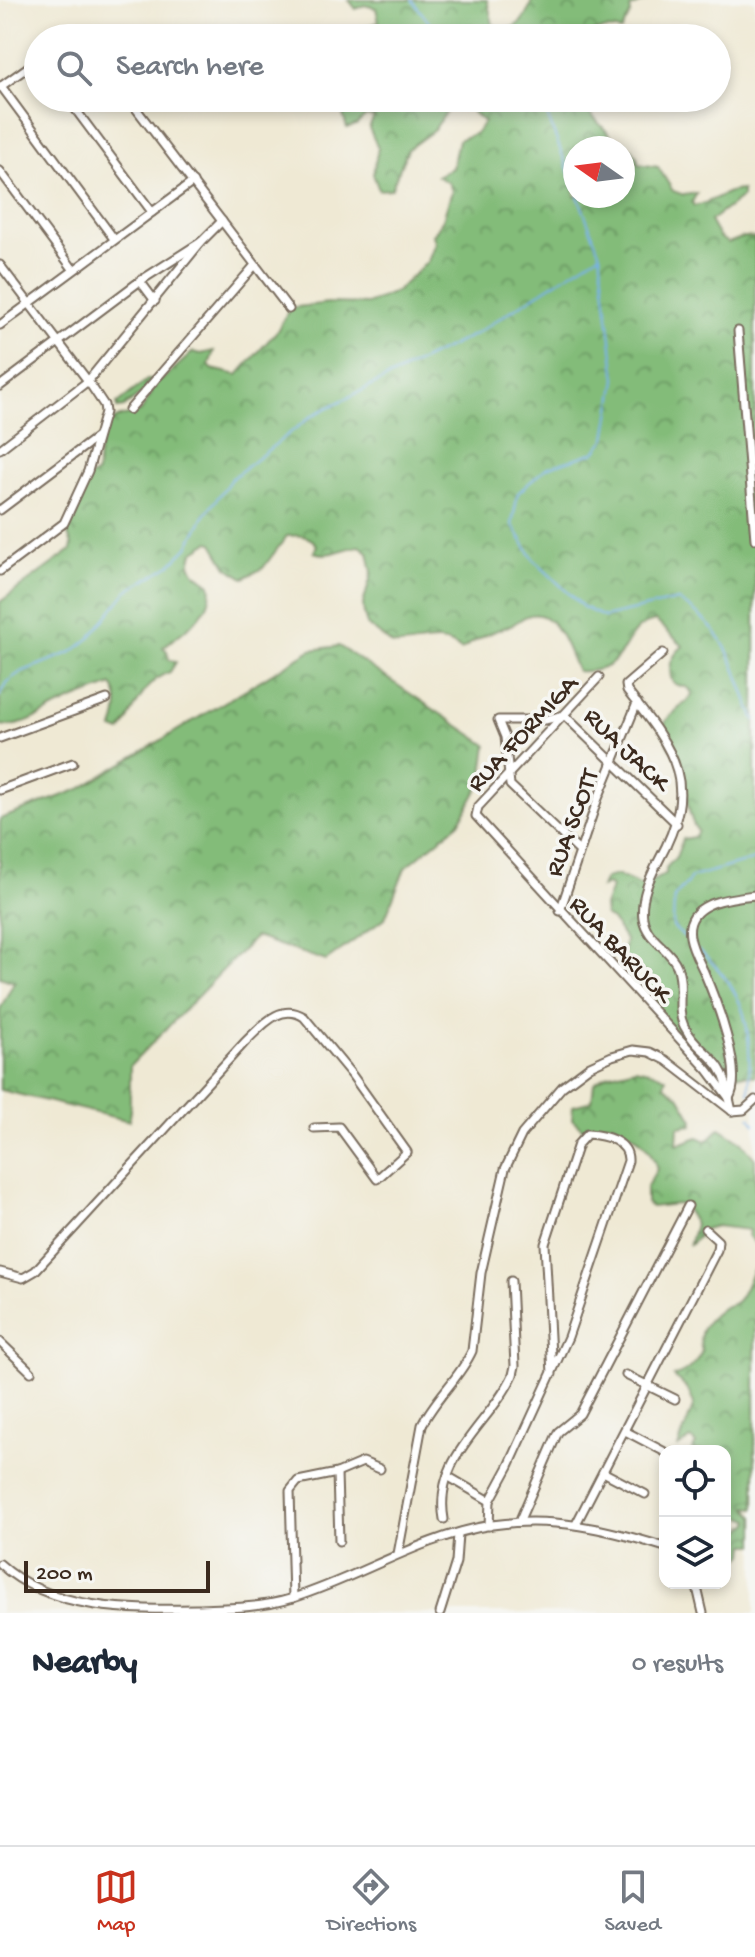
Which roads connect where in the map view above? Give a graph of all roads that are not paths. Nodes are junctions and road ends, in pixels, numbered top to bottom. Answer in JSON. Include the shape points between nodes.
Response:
{"nodes":[{"id":1,"x":24,"y":70,"type":"edge"},
{"id":2,"x":0,"y":87,"type":"edge"},
{"id":3,"x":77,"y":112,"type":"edge"},
{"id":4,"x":139,"y":112,"type":"edge"},
{"id":5,"x":0,"y":171,"type":"edge"},
{"id":6,"x":193,"y":182,"type":"junction"},
{"id":7,"x":152,"y":212,"type":"junction"},
{"id":8,"x":222,"y":221,"type":"junction"},
{"id":9,"x":114,"y":239,"type":"junction"},
{"id":10,"x":201,"y":242,"type":"junction"},
{"id":11,"x":0,"y":265,"type":"edge"},
{"id":12,"x":255,"y":265,"type":"junction"},
{"id":13,"x":73,"y":269,"type":"junction"},
{"id":14,"x":140,"y":281,"type":"junction"},
{"id":15,"x":155,"y":301,"type":"junction"},
{"id":16,"x":30,"y":304,"type":"junction"},
{"id":17,"x":289,"y":309,"type":"dead end"},
{"id":18,"x":0,"y":325,"type":"edge"},
{"id":19,"x":738,"y":331,"type":"dead end"},
{"id":20,"x":60,"y":342,"type":"junction"},
{"id":21,"x":88,"y":381,"type":"junction"},
{"id":22,"x":0,"y":386,"type":"edge"},
{"id":23,"x":129,"y":410,"type":"dead end"},
{"id":24,"x":99,"y":436,"type":"junction"},
{"id":25,"x":0,"y":449,"type":"edge"},
{"id":26,"x":73,"y":457,"type":"junction"},
{"id":27,"x":88,"y":471,"type":"junction"},
{"id":28,"x":0,"y":510,"type":"edge"},
{"id":29,"x":755,"y":539,"type":"edge"},
{"id":30,"x":0,"y":571,"type":"edge"},
{"id":31,"x":663,"y":653,"type":"dead end"},
{"id":32,"x":599,"y":677,"type":"dead end"},
{"id":33,"x":107,"y":699,"type":"dead end"},
{"id":34,"x":637,"y":703,"type":"junction"},
{"id":35,"x":564,"y":715,"type":"junction"},
{"id":36,"x":0,"y":738,"type":"edge"},
{"id":37,"x":613,"y":760,"type":"junction"},
{"id":38,"x":73,"y":763,"type":"dead end"},
{"id":39,"x":507,"y":775,"type":"junction"},
{"id":40,"x":0,"y":790,"type":"edge"},
{"id":41,"x":476,"y":816,"type":"joint"},
{"id":42,"x":677,"y":824,"type":"junction"},
{"id":43,"x":579,"y":851,"type":"junction"},
{"id":44,"x":755,"y":895,"type":"edge"},
{"id":45,"x":560,"y":911,"type":"junction"},
{"id":46,"x":729,"y":1098,"type":"junction"},
{"id":47,"x":755,"y":1100,"type":"edge"},
{"id":48,"x":732,"y":1111,"type":"junction"},
{"id":49,"x":314,"y":1128,"type":"dead end"},
{"id":50,"x":688,"y":1206,"type":"dead end"},
{"id":51,"x":705,"y":1229,"type":"dead end"},
{"id":52,"x":0,"y":1272,"type":"edge"},
{"id":53,"x":511,"y":1281,"type":"dead end"},
{"id":54,"x":549,"y":1331,"type":"junction"},
{"id":55,"x":568,"y":1337,"type":"junction"},
{"id":56,"x":0,"y":1342,"type":"edge"},
{"id":57,"x":31,"y":1372,"type":"dead end"},
{"id":58,"x":552,"y":1374,"type":"junction"},
{"id":59,"x":626,"y":1375,"type":"dead end"},
{"id":60,"x":649,"y":1386,"type":"junction"},
{"id":61,"x":675,"y":1399,"type":"dead end"},
{"id":62,"x":625,"y":1431,"type":"junction"},
{"id":63,"x":659,"y":1449,"type":"edge"},
{"id":64,"x":380,"y":1469,"type":"dead end"},
{"id":65,"x":603,"y":1472,"type":"junction"},
{"id":66,"x":337,"y":1473,"type":"junction"},
{"id":67,"x":449,"y":1477,"type":"junction"},
{"id":68,"x":645,"y":1494,"type":"dead end"},
{"id":69,"x":490,"y":1501,"type":"junction"},
{"id":70,"x":444,"y":1519,"type":"dead end"},
{"id":71,"x":519,"y":1522,"type":"junction"},
{"id":72,"x":576,"y":1524,"type":"junction"},
{"id":73,"x":489,"y":1526,"type":"junction"},
{"id":74,"x":458,"y":1534,"type":"junction"},
{"id":75,"x":339,"y":1541,"type":"dead end"},
{"id":76,"x":659,"y":1545,"type":"edge"},
{"id":77,"x":398,"y":1554,"type":"junction"},
{"id":78,"x":0,"y":1564,"type":"edge"},
{"id":79,"x":697,"y":1589,"type":"edge"},
{"id":80,"x":293,"y":1598,"type":"junction"},
{"id":81,"x":440,"y":1613,"type":"edge"},
{"id":82,"x":703,"y":1613,"type":"edge"}],
"edges":[{"from":1,"to":2,"type":"street"},
{"from":2,"to":9,"type":"street"},
{"from":3,"to":7,"type":"street"},
{"from":4,"to":6,"type":"street"},
{"from":5,"to":13,"type":"street"},
{"from":6,"to":7,"type":"street"},
{"from":6,"to":8,"type":"street"},
{"from":7,"to":9,"type":"street"},
{"from":8,"to":10,"type":"street"},
{"from":8,"to":12,"type":"street"},
{"from":9,"to":13,"type":"street"},
{"from":10,"to":14,"type":"street"},
{"from":10,"to":15,"type":"street"},
{"from":11,"to":16,"type":"street"},
{"from":12,"to":17,"type":"street"},
{"from":12,"to":23,"type":"street"},
{"from":13,"to":16,"type":"street"},
{"from":14,"to":15,"type":"street"},
{"from":14,"to":20,"type":"street"},
{"from":15,"to":21,"type":"street"},
{"from":16,"to":18,"type":"street"},
{"from":16,"to":20,"type":"street"},
{"from":19,"to":29,"type":"street"},
{"from":20,"to":21,"type":"street"},
{"from":20,"to":22,"type":"street"},
{"from":21,"to":24,"type":"street","via":[[104,405]]},
{"from":21,"to":25,"type":"street"},
{"from":24,"to":26,"type":"street"},
{"from":24,"to":27,"type":"street"},
{"from":26,"to":27,"type":"street"},
{"from":26,"to":28,"type":"street"},
{"from":27,"to":30,"type":"street","via":[[64,523]]},
{"from":31,"to":34,"type":"street","name":"RUA SCOTT","via":[[628,683],[627,691]]},
{"from":32,"to":35,"type":"street","name":"RUA FORMIGA"},
{"from":33,"to":36,"type":"street"},
{"from":34,"to":37,"type":"street","name":"RUA SCOTT"},
{"from":34,"to":42,"type":"street","via":[[675,763],[680,791]]},
{"from":35,"to":37,"type":"street","name":"RUA JACK"},
{"from":35,"to":39,"type":"street","name":"RUA FORMIGA"},
{"from":35,"to":39,"type":"street","name":"RUA JACK","via":[[498,720],[505,737]]},
{"from":37,"to":42,"type":"street","name":"RUA JACK"},
{"from":37,"to":43,"type":"street","name":"RUA SCOTT"},
{"from":38,"to":40,"type":"street"},
{"from":39,"to":41,"type":"street","name":"RUA FORMIGA"},
{"from":39,"to":43,"type":"street","via":[[515,791]]},
{"from":41,"to":45,"type":"street","name":"RUA BARUCK"},
{"from":42,"to":46,"type":"street","via":[[647,889],[643,916],[650,935],[677,965],[683,1024],[719,1064]]},
{"from":43,"to":45,"type":"street","name":"RUA SCOTT"},
{"from":44,"to":46,"type":"street","via":[[708,904],[689,929],[731,1054],[735,1085]]},
{"from":45,"to":46,"type":"street","name":"RUA BARUCK"},
{"from":46,"to":48,"type":"street","name":"RUA BARUCK"},
{"from":47,"to":48,"type":"street","via":[[744,1110]]},
{"from":48,"to":77,"type":"street","via":[[666,1060],[633,1050],[576,1076],[522,1134],[505,1169],[481,1273],[472,1351],[422,1425]]},
{"from":49,"to":52,"type":"street","via":[[339,1127],[377,1179],[407,1152],[304,1017],[284,1011],[245,1042],[35,1271],[23,1278]]},
{"from":50,"to":71,"type":"street","via":[[580,1414],[558,1432]]},
{"from":51,"to":60,"type":"street","via":[[719,1245]]},
{"from":53,"to":67,"type":"street","via":[[513,1375],[456,1453]]},
{"from":54,"to":55,"type":"street"},
{"from":54,"to":55,"type":"street","via":[[547,1236],[578,1144],[593,1134],[623,1144],[629,1155]]},
{"from":54,"to":58,"type":"street"},
{"from":55,"to":58,"type":"street"},
{"from":56,"to":57,"type":"street"},
{"from":58,"to":69,"type":"street"},
{"from":59,"to":60,"type":"street"},
{"from":60,"to":61,"type":"street"},
{"from":60,"to":62,"type":"street"},
{"from":62,"to":63,"type":"street"},
{"from":62,"to":65,"type":"street"},
{"from":64,"to":66,"type":"street","via":[[363,1462]]},
{"from":65,"to":68,"type":"street"},
{"from":65,"to":72,"type":"street"},
{"from":66,"to":75,"type":"street"},
{"from":66,"to":80,"type":"street","via":[[298,1481],[290,1491]]},
{"from":67,"to":69,"type":"street"},
{"from":67,"to":70,"type":"street"},
{"from":69,"to":73,"type":"street"},
{"from":71,"to":72,"type":"street"},
{"from":71,"to":73,"type":"street"},
{"from":72,"to":76,"type":"street"},
{"from":73,"to":74,"type":"street"},
{"from":74,"to":77,"type":"street"},
{"from":74,"to":81,"type":"street","via":[[456,1562]]},
{"from":77,"to":80,"type":"street"},
{"from":78,"to":80,"type":"street","via":[[39,1589],[124,1609],[239,1608]]},
{"from":79,"to":82,"type":"street"}]}
